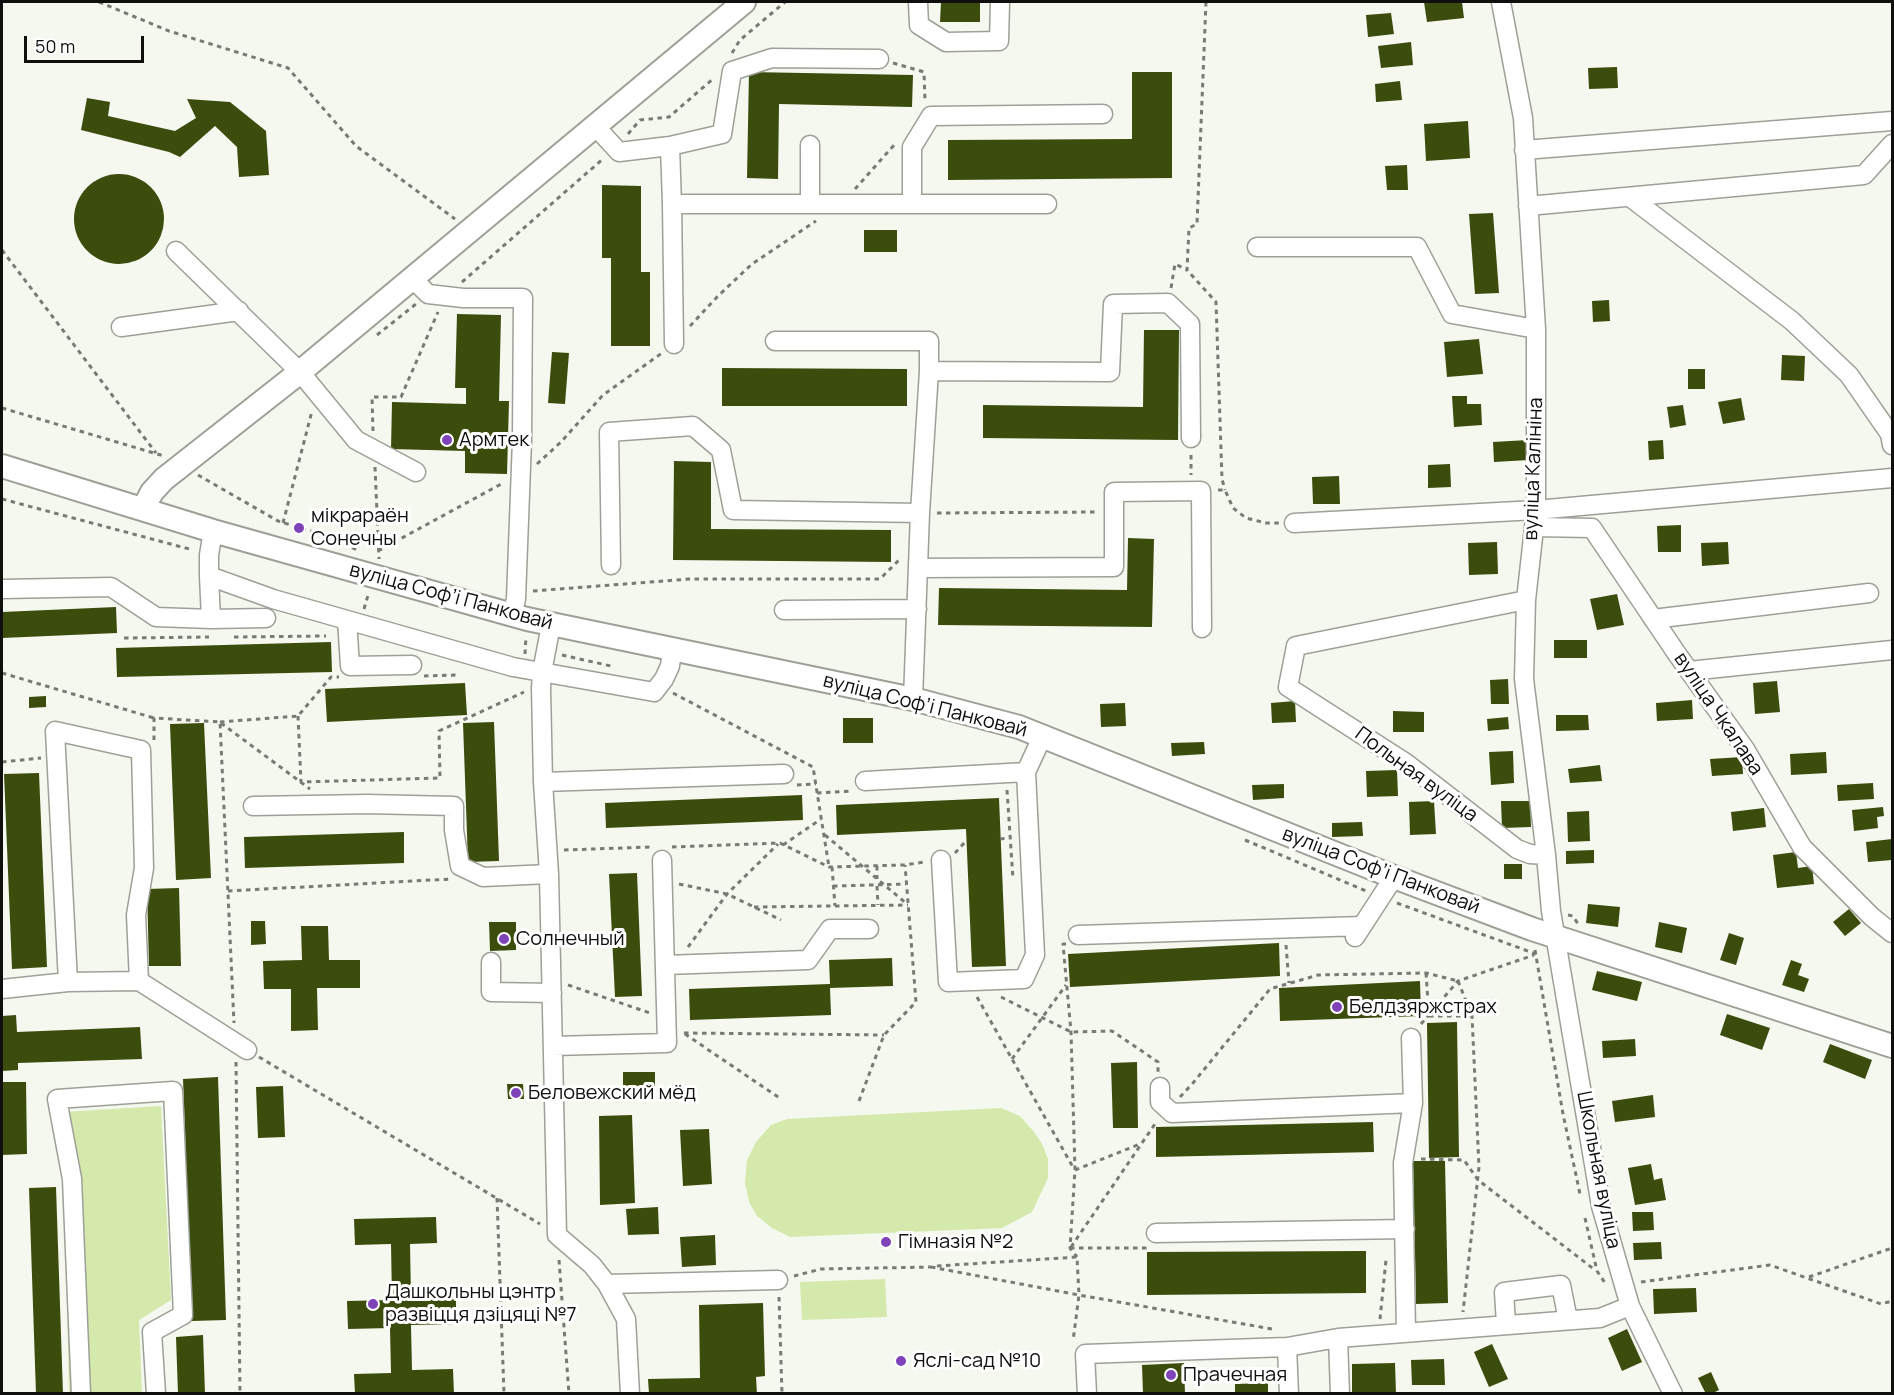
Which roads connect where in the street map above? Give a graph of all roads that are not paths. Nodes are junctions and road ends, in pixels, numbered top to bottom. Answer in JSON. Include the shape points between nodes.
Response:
{"nodes":[{"id":1,"x":744,"y":2,"type":"edge"},
{"id":2,"x":918,"y":2,"type":"edge"},
{"id":3,"x":1000,"y":2,"type":"edge"},
{"id":4,"x":1502,"y":2,"type":"edge"},
{"id":5,"x":879,"y":59,"type":"road end"},
{"id":6,"x":1103,"y":114,"type":"dead end"},
{"id":7,"x":1893,"y":121,"type":"edge"},
{"id":8,"x":595,"y":126,"type":"junction"},
{"id":9,"x":1893,"y":144,"type":"edge"},
{"id":10,"x":810,"y":145,"type":"dead end"},
{"id":11,"x":670,"y":146,"type":"junction"},
{"id":12,"x":1524,"y":150,"type":"junction"},
{"id":13,"x":1630,"y":197,"type":"junction"},
{"id":14,"x":810,"y":203,"type":"junction"},
{"id":15,"x":672,"y":204,"type":"junction"},
{"id":16,"x":912,"y":204,"type":"junction"},
{"id":17,"x":1047,"y":204,"type":"dead end"},
{"id":18,"x":1528,"y":206,"type":"junction"},
{"id":19,"x":1257,"y":247,"type":"dead end"},
{"id":20,"x":176,"y":250,"type":"dead end"},
{"id":21,"x":412,"y":278,"type":"junction"},
{"id":22,"x":239,"y":311,"type":"junction"},
{"id":23,"x":121,"y":327,"type":"dead end"},
{"id":24,"x":1536,"y":328,"type":"junction"},
{"id":25,"x":775,"y":341,"type":"dead end"},
{"id":26,"x":674,"y":344,"type":"road end"},
{"id":27,"x":929,"y":371,"type":"junction"},
{"id":28,"x":300,"y":372,"type":"junction"},
{"id":29,"x":1191,"y":438,"type":"road end"},
{"id":30,"x":1893,"y":445,"type":"edge"},
{"id":31,"x":2,"y":466,"type":"edge"},
{"id":32,"x":416,"y":472,"type":"dead end"},
{"id":33,"x":1893,"y":478,"type":"edge"},
{"id":34,"x":143,"y":509,"type":"junction"},
{"id":35,"x":920,"y":513,"type":"junction"},
{"id":36,"x":1535,"y":519,"type":"junction"},
{"id":37,"x":1294,"y":523,"type":"road end"},
{"id":38,"x":213,"y":531,"type":"junction"},
{"id":39,"x":611,"y":565,"type":"dead end"},
{"id":40,"x":918,"y":568,"type":"junction"},
{"id":41,"x":209,"y":576,"type":"junction"},
{"id":42,"x":2,"y":589,"type":"edge"},
{"id":43,"x":1869,"y":593,"type":"dead end"},
{"id":44,"x":1526,"y":600,"type":"junction"},
{"id":45,"x":917,"y":609,"type":"junction"},
{"id":46,"x":784,"y":610,"type":"dead end"},
{"id":47,"x":512,"y":615,"type":"junction"},
{"id":48,"x":266,"y":618,"type":"dead end"},
{"id":49,"x":1653,"y":619,"type":"junction"},
{"id":50,"x":211,"y":620,"type":"junction"},
{"id":51,"x":354,"y":622,"type":"junction"},
{"id":52,"x":551,"y":625,"type":"junction"},
{"id":53,"x":1202,"y":628,"type":"dead end"},
{"id":54,"x":672,"y":650,"type":"junction"},
{"id":55,"x":1893,"y":650,"type":"edge"},
{"id":56,"x":412,"y":665,"type":"dead end"},
{"id":57,"x":1689,"y":671,"type":"junction"},
{"id":58,"x":541,"y":680,"type":"junction"},
{"id":59,"x":913,"y":699,"type":"junction"},
{"id":60,"x":1043,"y":735,"type":"junction"},
{"id":61,"x":1026,"y":772,"type":"junction"},
{"id":62,"x":784,"y":774,"type":"dead end"},
{"id":63,"x":865,"y":781,"type":"dead end"},
{"id":64,"x":543,"y":782,"type":"junction"},
{"id":65,"x":253,"y":806,"type":"dead end"},
{"id":66,"x":1546,"y":855,"type":"junction"},
{"id":67,"x":946,"y":859,"type":"road end"},
{"id":68,"x":662,"y":860,"type":"dead end"},
{"id":69,"x":549,"y":873,"type":"junction"},
{"id":70,"x":1394,"y":877,"type":"junction"},
{"id":71,"x":868,"y":928,"type":"dead end"},
{"id":72,"x":1893,"y":933,"type":"edge"},
{"id":73,"x":1556,"y":937,"type":"junction"},
{"id":74,"x":1070,"y":939,"type":"road end"},
{"id":75,"x":491,"y":962,"type":"dead end"},
{"id":76,"x":669,"y":964,"type":"junction"},
{"id":77,"x":139,"y":981,"type":"junction"},
{"id":78,"x":68,"y":982,"type":"junction"},
{"id":79,"x":552,"y":986,"type":"junction"},
{"id":80,"x":2,"y":989,"type":"edge"},
{"id":81,"x":1414,"y":1032,"type":"road end"},
{"id":82,"x":241,"y":1046,"type":"road end"},
{"id":83,"x":553,"y":1046,"type":"junction"},
{"id":84,"x":1893,"y":1046,"type":"edge"},
{"id":85,"x":1160,"y":1087,"type":"dead end"},
{"id":86,"x":1413,"y":1103,"type":"junction"},
{"id":87,"x":1405,"y":1229,"type":"junction"},
{"id":88,"x":1156,"y":1233,"type":"dead end"},
{"id":89,"x":778,"y":1280,"type":"road end"},
{"id":90,"x":607,"y":1284,"type":"junction"},
{"id":91,"x":1630,"y":1306,"type":"junction"},
{"id":92,"x":1568,"y":1320,"type":"junction"},
{"id":93,"x":1506,"y":1324,"type":"junction"},
{"id":94,"x":1406,"y":1332,"type":"junction"},
{"id":95,"x":1338,"y":1338,"type":"junction"},
{"id":96,"x":1287,"y":1347,"type":"junction"},
{"id":97,"x":81,"y":1394,"type":"edge"},
{"id":98,"x":156,"y":1394,"type":"edge"},
{"id":99,"x":630,"y":1394,"type":"edge"},
{"id":100,"x":1087,"y":1394,"type":"edge"},
{"id":101,"x":1289,"y":1394,"type":"edge"},
{"id":102,"x":1340,"y":1394,"type":"edge"},
{"id":103,"x":1673,"y":1394,"type":"edge"}],
"edges":[{"from":1,"to":8,"type":"main road"},
{"from":2,"to":3,"type":"street","via":[[920,25],[946,42],[999,41]]},
{"from":4,"to":12,"type":"street","name":"вуліца Калініна","via":[[1523,118]]},
{"from":5,"to":11,"type":"street","via":[[772,58],[732,70],[723,134]]},
{"from":6,"to":16,"type":"street","via":[[931,116],[912,147]]},
{"from":7,"to":12,"type":"street"},
{"from":8,"to":11,"type":"street","via":[[619,152]]},
{"from":8,"to":21,"type":"main road"},
{"from":9,"to":13,"type":"street","via":[[1864,175]]},
{"from":10,"to":14,"type":"street"},
{"from":11,"to":15,"type":"street"},
{"from":12,"to":18,"type":"street","name":"вуліца Калініна"},
{"from":13,"to":18,"type":"street"},
{"from":13,"to":30,"type":"street","via":[[1792,321],[1849,375],[1890,434]]},
{"from":14,"to":15,"type":"street"},
{"from":14,"to":16,"type":"street"},
{"from":15,"to":26,"type":"street"},
{"from":16,"to":17,"type":"street"},
{"from":18,"to":24,"type":"street","name":"вуліца Калініна"},
{"from":19,"to":24,"type":"street","via":[[1417,247],[1452,314]]},
{"from":20,"to":22,"type":"street"},
{"from":21,"to":28,"type":"main road"},
{"from":21,"to":47,"type":"street","via":[[428,294],[523,298],[516,599]]},
{"from":22,"to":23,"type":"street"},
{"from":22,"to":28,"type":"street"},
{"from":24,"to":36,"type":"street","name":"вуліца Калініна"},
{"from":25,"to":27,"type":"street","via":[[929,341]]},
{"from":27,"to":29,"type":"street","via":[[1110,372],[1113,304],[1168,303],[1190,324]]},
{"from":27,"to":35,"type":"street"},
{"from":28,"to":32,"type":"street","via":[[356,440]]},
{"from":28,"to":34,"type":"main road","via":[[165,479]]},
{"from":31,"to":34,"type":"main road","name":"вуліца Софʼі Панковай"},
{"from":33,"to":36,"type":"street"},
{"from":34,"to":38,"type":"main road","name":"вуліца Софʼі Панковай"},
{"from":35,"to":39,"type":"street","via":[[733,510],[721,450],[693,426],[609,432]]},
{"from":35,"to":40,"type":"street"},
{"from":36,"to":37,"type":"street"},
{"from":36,"to":44,"type":"street","name":"вуліца Калініна"},
{"from":36,"to":49,"type":"street","name":"вуліца Чкалава","via":[[1592,528]]},
{"from":38,"to":41,"type":"street"},
{"from":38,"to":47,"type":"main road","name":"вуліца Софʼі Панковай","via":[[376,568]]},
{"from":40,"to":45,"type":"street"},
{"from":40,"to":53,"type":"street","via":[[1114,567],[1114,492],[1196,491]]},
{"from":41,"to":50,"type":"street"},
{"from":41,"to":51,"type":"street"},
{"from":42,"to":50,"type":"street","via":[[111,587],[156,617]]},
{"from":43,"to":49,"type":"street"},
{"from":44,"to":66,"type":"street","name":"вуліца Калініна","via":[[1524,678]]},
{"from":44,"to":66,"type":"street","name":"Польная вуліца","via":[[1296,646],[1288,687],[1406,763],[1517,849]]},
{"from":45,"to":46,"type":"street"},
{"from":45,"to":59,"type":"street"},
{"from":47,"to":52,"type":"main road","name":"вуліца Софʼі Панковай"},
{"from":48,"to":50,"type":"street"},
{"from":49,"to":57,"type":"street","name":"вуліца Чкалава"},
{"from":51,"to":56,"type":"street","via":[[350,666]]},
{"from":51,"to":58,"type":"street","via":[[513,667]]},
{"from":52,"to":54,"type":"main road","name":"вуліца Софʼі Панковай"},
{"from":52,"to":58,"type":"street"},
{"from":54,"to":58,"type":"street","via":[[670,666],[654,692]]},
{"from":54,"to":59,"type":"main road","name":"вуліца Софʼі Панковай"},
{"from":55,"to":57,"type":"street"},
{"from":57,"to":72,"type":"street","name":"вуліца Чкалава","via":[[1745,749],[1802,847]]},
{"from":58,"to":64,"type":"street"},
{"from":59,"to":60,"type":"main road","name":"вуліца Софʼі Панковай"},
{"from":60,"to":61,"type":"street"},
{"from":60,"to":70,"type":"main road","name":"вуліца Софʼі Панковай"},
{"from":61,"to":63,"type":"street"},
{"from":61,"to":67,"type":"street","via":[[1035,955],[1024,979],[948,982]]},
{"from":62,"to":64,"type":"street"},
{"from":64,"to":69,"type":"street"},
{"from":65,"to":69,"type":"street","via":[[454,806],[460,866],[483,877]]},
{"from":66,"to":73,"type":"street","name":"вуліца Калініна"},
{"from":68,"to":76,"type":"street"},
{"from":69,"to":79,"type":"street"},
{"from":70,"to":73,"type":"main road","name":"вуліца Софʼі Панковай"},
{"from":70,"to":74,"type":"street","via":[[1358,932]]},
{"from":71,"to":76,"type":"street","via":[[830,929],[808,960]]},
{"from":73,"to":84,"type":"main road","name":"вуліца Софʼі Панковай"},
{"from":73,"to":91,"type":"street","name":"Школьная вуліца","via":[[1600,1206]]},
{"from":75,"to":79,"type":"street","via":[[491,992]]},
{"from":76,"to":83,"type":"street","via":[[672,1028],[667,1043]]},
{"from":77,"to":78,"type":"street"},
{"from":77,"to":78,"type":"street","via":[[136,915],[144,868],[141,750],[55,731]]},
{"from":77,"to":82,"type":"street"},
{"from":78,"to":80,"type":"street"},
{"from":79,"to":83,"type":"street"},
{"from":81,"to":86,"type":"street"},
{"from":83,"to":90,"type":"street","via":[[557,1235],[592,1265]]},
{"from":85,"to":86,"type":"street","via":[[1160,1102],[1172,1113],[1221,1106]]},
{"from":86,"to":87,"type":"street","via":[[1403,1163]]},
{"from":87,"to":88,"type":"street","via":[[1359,1224]]},
{"from":87,"to":94,"type":"street"},
{"from":89,"to":90,"type":"street"},
{"from":90,"to":99,"type":"street","via":[[626,1319]]},
{"from":91,"to":92,"type":"street","via":[[1600,1318]]},
{"from":91,"to":103,"type":"street","name":"Школьная вуліца"},
{"from":92,"to":93,"type":"street"},
{"from":92,"to":93,"type":"street","via":[[1561,1285],[1504,1292]]},
{"from":93,"to":94,"type":"street"},
{"from":94,"to":95,"type":"street"},
{"from":95,"to":96,"type":"street"},
{"from":95,"to":102,"type":"street"},
{"from":96,"to":100,"type":"street","via":[[1085,1354]]},
{"from":96,"to":101,"type":"street"},
{"from":97,"to":98,"type":"street","via":[[72,1179],[57,1099],[173,1091],[183,1315],[152,1332]]}]}
